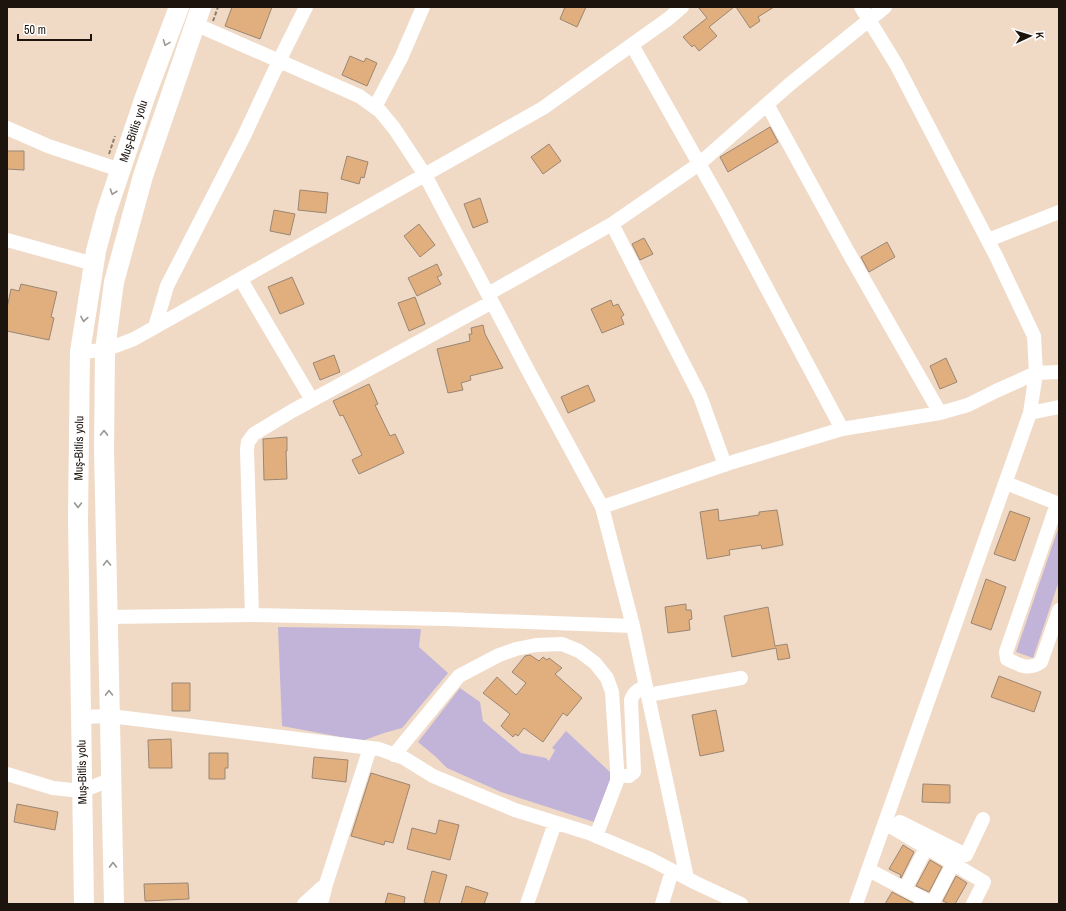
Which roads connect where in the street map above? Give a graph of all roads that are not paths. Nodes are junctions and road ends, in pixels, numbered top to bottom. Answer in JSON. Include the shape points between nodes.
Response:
{"nodes":[{"id":1,"x":179,"y":7,"type":"edge"},
{"id":2,"x":306,"y":7,"type":"edge"},
{"id":3,"x":423,"y":7,"type":"edge"},
{"id":4,"x":662,"y":7,"type":"edge"},
{"id":5,"x":861,"y":7,"type":"edge"},
{"id":6,"x":885,"y":7,"type":"edge"},
{"id":7,"x":679,"y":10,"type":"edge"},
{"id":8,"x":198,"y":15,"type":"edge"},
{"id":9,"x":869,"y":20,"type":"junction"},
{"id":10,"x":632,"y":45,"type":"junction"},
{"id":11,"x":279,"y":61,"type":"junction"},
{"id":12,"x":767,"y":104,"type":"junction"},
{"id":13,"x":375,"y":107,"type":"junction"},
{"id":14,"x":7,"y":128,"type":"edge"},
{"id":15,"x":699,"y":164,"type":"junction"},
{"id":16,"x":120,"y":170,"type":"junction"},
{"id":17,"x":425,"y":174,"type":"junction"},
{"id":18,"x":1059,"y":212,"type":"edge"},
{"id":19,"x":612,"y":224,"type":"junction"},
{"id":20,"x":7,"y":240,"type":"edge"},
{"id":21,"x":988,"y":240,"type":"junction"},
{"id":22,"x":94,"y":264,"type":"junction"},
{"id":23,"x":241,"y":280,"type":"junction"},
{"id":24,"x":490,"y":298,"type":"junction"},
{"id":25,"x":155,"y":327,"type":"junction"},
{"id":26,"x":105,"y":350,"type":"junction"},
{"id":27,"x":80,"y":352,"type":"junction"},
{"id":28,"x":1059,"y":372,"type":"edge"},
{"id":29,"x":1036,"y":373,"type":"junction"},
{"id":30,"x":312,"y":400,"type":"junction"},
{"id":31,"x":1059,"y":407,"type":"edge"},
{"id":32,"x":940,"y":413,"type":"junction"},
{"id":33,"x":1030,"y":413,"type":"junction"},
{"id":34,"x":842,"y":429,"type":"junction"},
{"id":35,"x":725,"y":465,"type":"junction"},
{"id":36,"x":1006,"y":483,"type":"junction"},
{"id":37,"x":1058,"y":504,"type":"edge"},
{"id":38,"x":602,"y":507,"type":"junction"},
{"id":39,"x":1059,"y":610,"type":"edge"},
{"id":40,"x":252,"y":615,"type":"junction"},
{"id":41,"x":108,"y":617,"type":"junction"},
{"id":42,"x":633,"y":626,"type":"junction"},
{"id":43,"x":740,"y":678,"type":"dead end"},
{"id":44,"x":647,"y":691,"type":"junction"},
{"id":45,"x":110,"y":716,"type":"junction"},
{"id":46,"x":81,"y":717,"type":"junction"},
{"id":47,"x":370,"y":748,"type":"junction"},
{"id":48,"x":394,"y":755,"type":"junction"},
{"id":49,"x":7,"y":774,"type":"edge"},
{"id":50,"x":617,"y":775,"type":"junction"},
{"id":51,"x":112,"y":779,"type":"junction"},
{"id":52,"x":82,"y":791,"type":"junction"},
{"id":53,"x":983,"y":819,"type":"dead end"},
{"id":54,"x":886,"y":820,"type":"junction"},
{"id":55,"x":555,"y":823,"type":"junction"},
{"id":56,"x":596,"y":836,"type":"junction"},
{"id":57,"x":926,"y":848,"type":"junction"},
{"id":58,"x":953,"y":864,"type":"junction"},
{"id":59,"x":672,"y":870,"type":"junction"},
{"id":60,"x":869,"y":870,"type":"junction"},
{"id":61,"x":687,"y":878,"type":"junction"},
{"id":62,"x":326,"y":884,"type":"junction"},
{"id":63,"x":905,"y":889,"type":"junction"},
{"id":64,"x":860,"y":902,"type":"edge"},
{"id":65,"x":84,"y":904,"type":"edge"},
{"id":66,"x":114,"y":904,"type":"edge"},
{"id":67,"x":304,"y":904,"type":"edge"},
{"id":68,"x":321,"y":904,"type":"edge"},
{"id":69,"x":526,"y":904,"type":"edge"},
{"id":70,"x":662,"y":904,"type":"edge"},
{"id":71,"x":741,"y":904,"type":"edge"},
{"id":72,"x":933,"y":904,"type":"edge"},
{"id":73,"x":973,"y":904,"type":"edge"}],
"edges":[{"from":1,"to":16,"type":"highway","name":"Muş-Bitlis yolu","one_way":true},
{"from":2,"to":11,"type":"street"},
{"from":3,"to":13,"type":"street","via":[[401,58]]},
{"from":4,"to":7,"type":"street"},
{"from":5,"to":9,"type":"street"},
{"from":6,"to":9,"type":"street"},
{"from":7,"to":10,"type":"street"},
{"from":8,"to":11,"type":"street"},
{"from":8,"to":26,"type":"highway","name":"Muş-Bitlis yolu","via":[[141,183],[114,282]]},
{"from":9,"to":12,"type":"street"},
{"from":9,"to":21,"type":"street","via":[[896,64]]},
{"from":10,"to":15,"type":"street"},
{"from":10,"to":17,"type":"street","via":[[542,108]]},
{"from":11,"to":13,"type":"street","via":[[359,96]]},
{"from":11,"to":25,"type":"street","via":[[244,136],[167,286]]},
{"from":12,"to":15,"type":"street"},
{"from":12,"to":32,"type":"street"},
{"from":13,"to":17,"type":"street","via":[[394,128]]},
{"from":14,"to":16,"type":"street","via":[[48,146]]},
{"from":15,"to":19,"type":"street"},
{"from":15,"to":34,"type":"street"},
{"from":16,"to":22,"type":"highway","name":"Muş-Bitlis yolu","one_way":true,"via":[[106,213]]},
{"from":17,"to":23,"type":"street"},
{"from":17,"to":24,"type":"street"},
{"from":18,"to":21,"type":"street"},
{"from":19,"to":24,"type":"street"},
{"from":19,"to":35,"type":"street","via":[[700,396]]},
{"from":20,"to":22,"type":"street"},
{"from":21,"to":29,"type":"street","via":[[1034,336]]},
{"from":22,"to":27,"type":"highway","name":"Muş-Bitlis yolu","one_way":true},
{"from":23,"to":25,"type":"street"},
{"from":23,"to":30,"type":"street"},
{"from":24,"to":30,"type":"street"},
{"from":24,"to":38,"type":"street"},
{"from":25,"to":26,"type":"street","via":[[134,339]]},
{"from":26,"to":27,"type":"street"},
{"from":41,"to":26,"type":"highway","name":"Muş-Bitlis yolu","one_way":true,"via":[[104,450]]},
{"from":27,"to":46,"type":"highway","name":"Muş-Bitlis yolu","one_way":true,"via":[[78,519]]},
{"from":28,"to":29,"type":"street"},
{"from":29,"to":32,"type":"street","via":[[968,405]]},
{"from":29,"to":33,"type":"street"},
{"from":30,"to":40,"type":"street","via":[[254,434],[248,442]]},
{"from":31,"to":33,"type":"street"},
{"from":32,"to":34,"type":"street"},
{"from":33,"to":36,"type":"street"},
{"from":34,"to":35,"type":"street"},
{"from":35,"to":38,"type":"street"},
{"from":36,"to":37,"type":"street"},
{"from":36,"to":54,"type":"street"},
{"from":37,"to":39,"type":"street","via":[[1006,652],[1007,659],[1030,668],[1041,662]]},
{"from":38,"to":42,"type":"street"},
{"from":40,"to":41,"type":"street"},
{"from":40,"to":42,"type":"street"},
{"from":45,"to":41,"type":"highway","name":"Muş-Bitlis yolu","one_way":true},
{"from":42,"to":44,"type":"street"},
{"from":43,"to":44,"type":"street"},
{"from":44,"to":50,"type":"street","via":[[639,689],[631,700],[634,772],[629,776]]},
{"from":44,"to":61,"type":"street"},
{"from":45,"to":46,"type":"street"},
{"from":45,"to":47,"type":"street"},
{"from":45,"to":51,"type":"highway","name":"Muş-Bitlis yolu"},
{"from":46,"to":52,"type":"highway","name":"Muş-Bitlis yolu"},
{"from":47,"to":48,"type":"street"},
{"from":47,"to":62,"type":"street"},
{"from":48,"to":50,"type":"street","via":[[460,676],[516,649],[562,644],[579,651],[595,663],[607,678],[612,692]]},
{"from":48,"to":55,"type":"street","via":[[404,758],[433,776],[515,810]]},
{"from":49,"to":52,"type":"street","via":[[53,788]]},
{"from":50,"to":56,"type":"street"},
{"from":51,"to":52,"type":"street"},
{"from":66,"to":51,"type":"highway","name":"Muş-Bitlis yolu","one_way":true},
{"from":52,"to":65,"type":"highway","name":"Muş-Bitlis yolu"},
{"from":53,"to":54,"type":"street","via":[[966,855]]},
{"from":54,"to":57,"type":"street"},
{"from":54,"to":60,"type":"street"},
{"from":55,"to":56,"type":"street"},
{"from":55,"to":69,"type":"street"},
{"from":56,"to":59,"type":"street"},
{"from":57,"to":58,"type":"street"},
{"from":57,"to":63,"type":"street"},
{"from":58,"to":72,"type":"street"},
{"from":58,"to":73,"type":"street","via":[[984,882]]},
{"from":59,"to":61,"type":"street"},
{"from":59,"to":70,"type":"street"},
{"from":60,"to":63,"type":"street"},
{"from":60,"to":64,"type":"street"},
{"from":61,"to":71,"type":"street"},
{"from":62,"to":67,"type":"street"},
{"from":62,"to":68,"type":"street"},
{"from":63,"to":72,"type":"street"}]}
